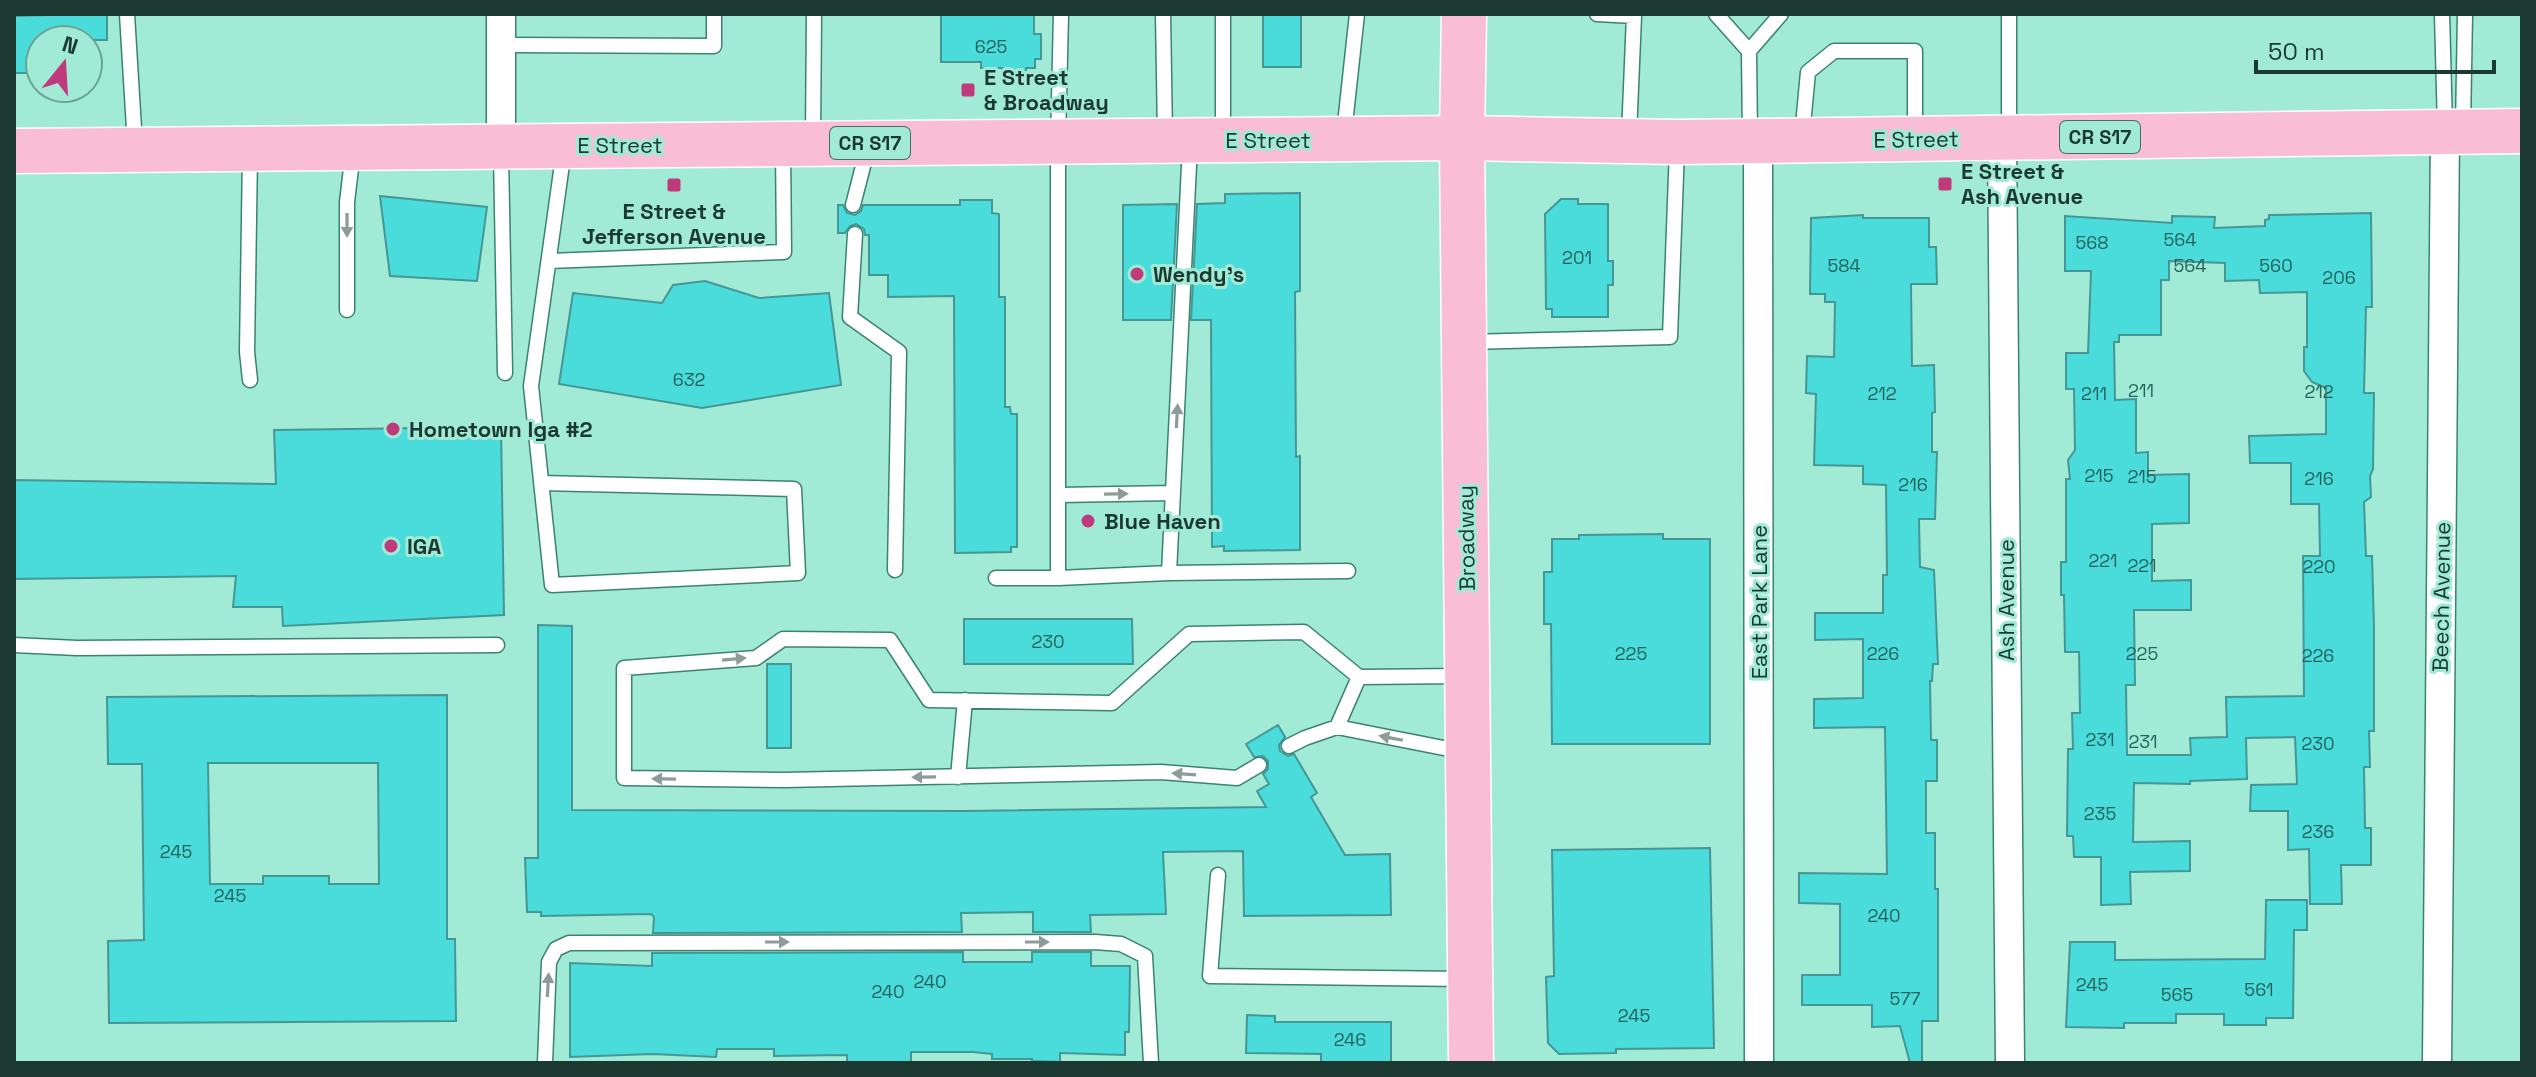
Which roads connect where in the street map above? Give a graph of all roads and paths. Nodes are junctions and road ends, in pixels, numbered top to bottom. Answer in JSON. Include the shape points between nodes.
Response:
{"nodes":[{"id":1,"x":127,"y":14,"type":"edge"},
{"id":2,"x":501,"y":14,"type":"edge"},
{"id":3,"x":714,"y":14,"type":"edge"},
{"id":4,"x":814,"y":14,"type":"edge"},
{"id":5,"x":1061,"y":14,"type":"edge"},
{"id":6,"x":1163,"y":14,"type":"edge"},
{"id":7,"x":1223,"y":14,"type":"edge"},
{"id":8,"x":1357,"y":14,"type":"edge"},
{"id":9,"x":1464,"y":14,"type":"edge"},
{"id":10,"x":1597,"y":14,"type":"edge"},
{"id":11,"x":1716,"y":14,"type":"edge"},
{"id":12,"x":1781,"y":14,"type":"edge"},
{"id":13,"x":2009,"y":14,"type":"edge"},
{"id":14,"x":2442,"y":14,"type":"edge"},
{"id":15,"x":2465,"y":14,"type":"edge"},
{"id":16,"x":501,"y":45,"type":"junction"},
{"id":17,"x":1749,"y":51,"type":"junction"},
{"id":18,"x":2522,"y":131,"type":"edge"},
{"id":19,"x":2454,"y":132,"type":"junction"},
{"id":20,"x":1462,"y":138,"type":"junction"},
{"id":21,"x":2006,"y":138,"type":"junction"},
{"id":22,"x":1343,"y":139,"type":"junction"},
{"id":23,"x":1915,"y":139,"type":"junction"},
{"id":24,"x":1193,"y":140,"type":"junction"},
{"id":25,"x":1802,"y":140,"type":"junction"},
{"id":26,"x":1628,"y":141,"type":"junction"},
{"id":27,"x":1754,"y":141,"type":"junction"},
{"id":28,"x":1058,"y":142,"type":"junction"},
{"id":29,"x":1677,"y":142,"type":"junction"},
{"id":30,"x":870,"y":143,"type":"junction"},
{"id":31,"x":798,"y":144,"type":"junction"},
{"id":32,"x":501,"y":146,"type":"junction"},
{"id":33,"x":564,"y":146,"type":"junction"},
{"id":34,"x":354,"y":148,"type":"junction"},
{"id":35,"x":250,"y":149,"type":"junction"},
{"id":36,"x":135,"y":150,"type":"junction"},
{"id":37,"x":14,"y":151,"type":"edge"},
{"id":38,"x":853,"y":205,"type":"dead end"},
{"id":39,"x":855,"y":234,"type":"dead end"},
{"id":40,"x":549,"y":261,"type":"junction"},
{"id":41,"x":347,"y":310,"type":"dead end"},
{"id":42,"x":1464,"y":342,"type":"junction"},
{"id":43,"x":505,"y":373,"type":"dead end"},
{"id":44,"x":250,"y":380,"type":"dead end"},
{"id":45,"x":541,"y":483,"type":"junction"},
{"id":46,"x":1173,"y":493,"type":"junction"},
{"id":47,"x":1059,"y":495,"type":"junction"},
{"id":48,"x":895,"y":570,"type":"dead end"},
{"id":49,"x":1348,"y":571,"type":"dead end"},
{"id":50,"x":1169,"y":573,"type":"junction"},
{"id":51,"x":996,"y":578,"type":"dead end"},
{"id":52,"x":1058,"y":578,"type":"junction"},
{"id":53,"x":14,"y":645,"type":"edge"},
{"id":54,"x":497,"y":645,"type":"dead end"},
{"id":55,"x":1467,"y":676,"type":"junction"},
{"id":56,"x":1359,"y":677,"type":"junction"},
{"id":57,"x":965,"y":700,"type":"junction"},
{"id":58,"x":1337,"y":727,"type":"junction"},
{"id":59,"x":1289,"y":746,"type":"dead end"},
{"id":60,"x":1468,"y":753,"type":"junction"},
{"id":61,"x":1259,"y":765,"type":"dead end"},
{"id":62,"x":958,"y":777,"type":"junction"},
{"id":63,"x":1218,"y":875,"type":"dead end"},
{"id":64,"x":1470,"y":979,"type":"junction"},
{"id":65,"x":545,"y":1063,"type":"edge"},
{"id":66,"x":1151,"y":1063,"type":"edge"},
{"id":67,"x":1471,"y":1063,"type":"edge"},
{"id":68,"x":1759,"y":1063,"type":"edge"},
{"id":69,"x":2010,"y":1063,"type":"edge"},
{"id":70,"x":2437,"y":1063,"type":"edge"}],
"edges":[{"from":1,"to":36,"type":"lane"},
{"from":2,"to":16,"type":"street"},
{"from":3,"to":16,"type":"lane","via":[[714,46]]},
{"from":4,"to":31,"type":"lane"},
{"from":5,"to":28,"type":"lane"},
{"from":6,"to":24,"type":"lane"},
{"from":7,"to":24,"type":"lane"},
{"from":8,"to":22,"type":"lane"},
{"from":9,"to":20,"type":"main road","name":"Broadway"},
{"from":10,"to":26,"type":"lane","via":[[1634,16]]},
{"from":11,"to":17,"type":"lane"},
{"from":12,"to":17,"type":"lane"},
{"from":13,"to":21,"type":"lane"},
{"from":14,"to":19,"type":"lane"},
{"from":15,"to":19,"type":"lane"},
{"from":16,"to":32,"type":"street"},
{"from":17,"to":27,"type":"lane"},
{"from":18,"to":19,"type":"main road","name":"E Street","number":"CR S17"},
{"from":19,"to":21,"type":"main road","name":"E Street","number":"CR S17"},
{"from":19,"to":70,"type":"street","name":"Beech Avenue"},
{"from":20,"to":22,"type":"main road","name":"E Street","number":"CR S17"},
{"from":20,"to":26,"type":"main road","name":"E Street","number":"CR S17"},
{"from":20,"to":42,"type":"main road","name":"Broadway"},
{"from":21,"to":23,"type":"main road","name":"E Street","number":"CR S17"},
{"from":21,"to":69,"type":"street","name":"Ash Avenue"},
{"from":22,"to":24,"type":"main road","name":"E Street","number":"CR S17"},
{"from":23,"to":25,"type":"main road","name":"E Street","number":"CR S17"},
{"from":23,"to":25,"type":"lane","via":[[1915,51],[1834,51],[1808,72]]},
{"from":24,"to":28,"type":"main road","name":"E Street","number":"CR S17"},
{"from":46,"to":24,"type":"lane","one_way":true},
{"from":25,"to":27,"type":"main road","name":"E Street","number":"CR S17"},
{"from":26,"to":29,"type":"main road","name":"E Street","number":"CR S17"},
{"from":27,"to":29,"type":"main road","name":"E Street","number":"CR S17"},
{"from":27,"to":68,"type":"street","name":"East Park Lane"},
{"from":28,"to":30,"type":"main road","name":"E Street","number":"CR S17"},
{"from":28,"to":47,"type":"lane"},
{"from":29,"to":42,"type":"lane","via":[[1670,337]]},
{"from":30,"to":31,"type":"main road","name":"E Street","number":"CR S17"},
{"from":30,"to":38,"type":"lane"},
{"from":31,"to":33,"type":"main road","name":"E Street","number":"CR S17"},
{"from":31,"to":40,"type":"lane","via":[[784,252]]},
{"from":32,"to":33,"type":"main road","name":"E Street","number":"CR S17"},
{"from":32,"to":34,"type":"main road","name":"E Street","number":"CR S17"},
{"from":32,"to":43,"type":"lane"},
{"from":33,"to":40,"type":"lane"},
{"from":34,"to":35,"type":"main road","name":"E Street","number":"CR S17"},
{"from":34,"to":41,"type":"lane","one_way":true,"via":[[347,202]]},
{"from":35,"to":36,"type":"main road","name":"E Street","number":"CR S17"},
{"from":35,"to":44,"type":"lane"},
{"from":36,"to":37,"type":"main road","name":"E Street","number":"CR S17"},
{"from":39,"to":48,"type":"lane","via":[[850,317],[899,352]]},
{"from":40,"to":45,"type":"lane","via":[[531,386]]},
{"from":42,"to":55,"type":"main road","name":"Broadway"},
{"from":45,"to":45,"type":"lane","via":[[552,585],[798,573],[794,489]]},
{"from":47,"to":46,"type":"lane","one_way":true},
{"from":46,"to":50,"type":"lane"},
{"from":47,"to":52,"type":"lane"},
{"from":49,"to":50,"type":"lane"},
{"from":50,"to":52,"type":"lane"},
{"from":51,"to":52,"type":"lane"},
{"from":53,"to":54,"type":"lane"},
{"from":55,"to":56,"type":"lane"},
{"from":55,"to":60,"type":"main road","name":"Broadway"},
{"from":56,"to":57,"type":"lane","via":[[1304,632],[1189,634],[1112,703]]},
{"from":56,"to":58,"type":"lane"},
{"from":57,"to":62,"type":"lane"},
{"from":62,"to":57,"type":"lane","one_way":true,"via":[[624,778],[624,668],[756,658],[783,639],[890,640],[929,700]]},
{"from":58,"to":59,"type":"lane"},
{"from":60,"to":58,"type":"lane","one_way":true},
{"from":60,"to":64,"type":"main road","name":"Broadway"},
{"from":61,"to":62,"type":"lane","one_way":true,"via":[[1237,778],[1161,772]]},
{"from":63,"to":64,"type":"lane","via":[[1210,976]]},
{"from":64,"to":67,"type":"main road","name":"Broadway"},
{"from":65,"to":66,"type":"lane","one_way":true,"via":[[549,962],[556,949],[569,943],[1063,942],[1121,944],[1145,956]]}]}
